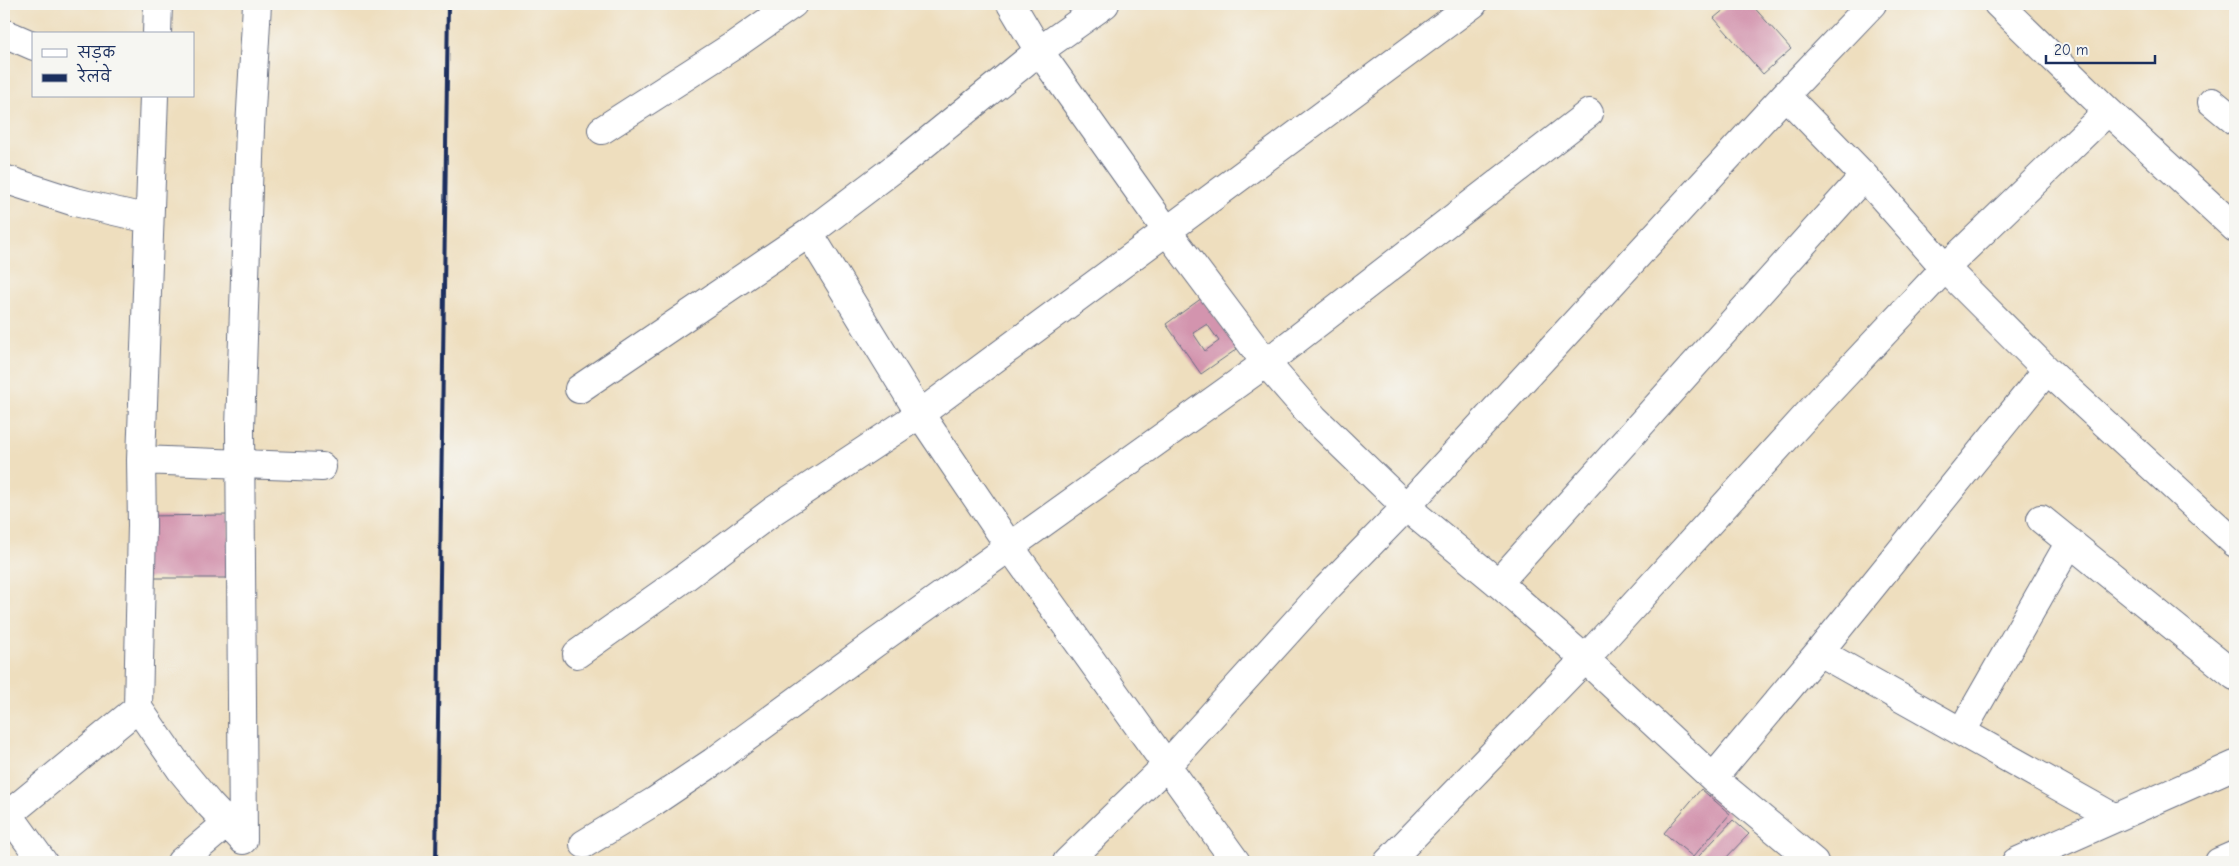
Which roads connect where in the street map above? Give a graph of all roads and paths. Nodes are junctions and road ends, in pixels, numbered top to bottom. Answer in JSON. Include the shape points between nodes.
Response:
{"nodes":[{"id":1,"x":158,"y":4,"type":"edge"},
{"id":2,"x":257,"y":4,"type":"edge"},
{"id":3,"x":793,"y":4,"type":"edge"},
{"id":4,"x":1011,"y":4,"type":"edge"},
{"id":5,"x":1105,"y":4,"type":"edge"},
{"id":6,"x":1473,"y":4,"type":"edge"},
{"id":7,"x":1872,"y":4,"type":"edge"},
{"id":8,"x":1998,"y":4,"type":"edge"},
{"id":9,"x":157,"y":32,"type":"edge"},
{"id":10,"x":4,"y":33,"type":"edge"},
{"id":11,"x":32,"y":45,"type":"edge"},
{"id":12,"x":1039,"y":51,"type":"junction"},
{"id":13,"x":1785,"y":95,"type":"junction"},
{"id":14,"x":154,"y":98,"type":"edge"},
{"id":15,"x":2212,"y":102,"type":"dead end"},
{"id":16,"x":2108,"y":111,"type":"junction"},
{"id":17,"x":1588,"y":113,"type":"dead end"},
{"id":18,"x":2235,"y":121,"type":"edge"},
{"id":19,"x":602,"y":130,"type":"dead end"},
{"id":20,"x":1864,"y":176,"type":"junction"},
{"id":21,"x":4,"y":179,"type":"edge"},
{"id":22,"x":149,"y":219,"type":"junction"},
{"id":23,"x":2235,"y":228,"type":"edge"},
{"id":24,"x":1167,"y":231,"type":"junction"},
{"id":25,"x":809,"y":233,"type":"junction"},
{"id":26,"x":1944,"y":268,"type":"junction"},
{"id":27,"x":1266,"y":363,"type":"junction"},
{"id":28,"x":2047,"y":370,"type":"junction"},
{"id":29,"x":579,"y":389,"type":"dead end"},
{"id":30,"x":920,"y":414,"type":"junction"},
{"id":31,"x":140,"y":460,"type":"junction"},
{"id":32,"x":239,"y":464,"type":"junction"},
{"id":33,"x":322,"y":467,"type":"dead end"},
{"id":34,"x":1406,"y":507,"type":"junction"},
{"id":35,"x":2041,"y":519,"type":"dead end"},
{"id":36,"x":2070,"y":542,"type":"junction"},
{"id":37,"x":2235,"y":543,"type":"edge"},
{"id":38,"x":1010,"y":547,"type":"junction"},
{"id":39,"x":1498,"y":584,"type":"junction"},
{"id":40,"x":1819,"y":652,"type":"junction"},
{"id":41,"x":577,"y":654,"type":"dead end"},
{"id":42,"x":1585,"y":659,"type":"junction"},
{"id":43,"x":2235,"y":676,"type":"edge"},
{"id":44,"x":138,"y":708,"type":"junction"},
{"id":45,"x":1962,"y":731,"type":"junction"},
{"id":46,"x":1168,"y":765,"type":"junction"},
{"id":47,"x":2235,"y":765,"type":"edge"},
{"id":48,"x":1713,"y":778,"type":"junction"},
{"id":49,"x":5,"y":813,"type":"edge"},
{"id":50,"x":2115,"y":818,"type":"junction"},
{"id":51,"x":227,"y":823,"type":"junction"},
{"id":52,"x":584,"y":844,"type":"dead end"},
{"id":53,"x":2235,"y":856,"type":"edge"},
{"id":54,"x":43,"y":862,"type":"edge"},
{"id":55,"x":181,"y":862,"type":"edge"},
{"id":56,"x":1067,"y":862,"type":"edge"},
{"id":57,"x":1236,"y":862,"type":"edge"},
{"id":58,"x":1388,"y":862,"type":"edge"},
{"id":59,"x":1814,"y":862,"type":"edge"},
{"id":60,"x":2016,"y":862,"type":"edge"},
{"id":61,"x":2220,"y":862,"type":"edge"}],
"edges":[{"from":1,"to":9,"type":"street"},
{"from":2,"to":32,"type":"street"},
{"from":3,"to":19,"type":"street"},
{"from":4,"to":12,"type":"street"},
{"from":5,"to":12,"type":"street"},
{"from":6,"to":24,"type":"street"},
{"from":7,"to":13,"type":"street"},
{"from":8,"to":16,"type":"street"},
{"from":10,"to":11,"type":"street"},
{"from":12,"to":24,"type":"street"},
{"from":12,"to":25,"type":"street"},
{"from":13,"to":20,"type":"street"},
{"from":13,"to":34,"type":"street"},
{"from":14,"to":22,"type":"street"},
{"from":15,"to":18,"type":"street"},
{"from":16,"to":23,"type":"street"},
{"from":16,"to":26,"type":"street"},
{"from":17,"to":27,"type":"street"},
{"from":20,"to":26,"type":"street"},
{"from":20,"to":39,"type":"street"},
{"from":21,"to":22,"type":"street","via":[[75,202]]},
{"from":22,"to":31,"type":"street"},
{"from":24,"to":27,"type":"street"},
{"from":24,"to":30,"type":"street"},
{"from":25,"to":29,"type":"street"},
{"from":25,"to":30,"type":"street"},
{"from":26,"to":28,"type":"street"},
{"from":26,"to":42,"type":"street"},
{"from":27,"to":34,"type":"street","via":[[1314,418]]},
{"from":27,"to":38,"type":"street"},
{"from":28,"to":37,"type":"street"},
{"from":28,"to":40,"type":"street"},
{"from":30,"to":38,"type":"street"},
{"from":30,"to":41,"type":"street","via":[[773,511]]},
{"from":31,"to":32,"type":"street"},
{"from":31,"to":44,"type":"street","via":[[142,525]]},
{"from":32,"to":33,"type":"street"},
{"from":32,"to":51,"type":"street","via":[[243,840]]},
{"from":34,"to":39,"type":"street"},
{"from":34,"to":46,"type":"street","via":[[1255,667]]},
{"from":35,"to":36,"type":"street"},
{"from":36,"to":43,"type":"street"},
{"from":36,"to":45,"type":"street"},
{"from":38,"to":46,"type":"street"},
{"from":38,"to":52,"type":"street","via":[[713,762]]},
{"from":39,"to":42,"type":"street"},
{"from":40,"to":45,"type":"street"},
{"from":40,"to":48,"type":"street"},
{"from":42,"to":48,"type":"street"},
{"from":42,"to":58,"type":"street"},
{"from":44,"to":49,"type":"street"},
{"from":44,"to":51,"type":"street","via":[[181,770]]},
{"from":45,"to":50,"type":"street"},
{"from":46,"to":56,"type":"street"},
{"from":46,"to":57,"type":"street"},
{"from":47,"to":50,"type":"street"},
{"from":48,"to":59,"type":"street"},
{"from":49,"to":54,"type":"street"},
{"from":50,"to":60,"type":"street"},
{"from":51,"to":55,"type":"street"},
{"from":53,"to":61,"type":"street"}]}
